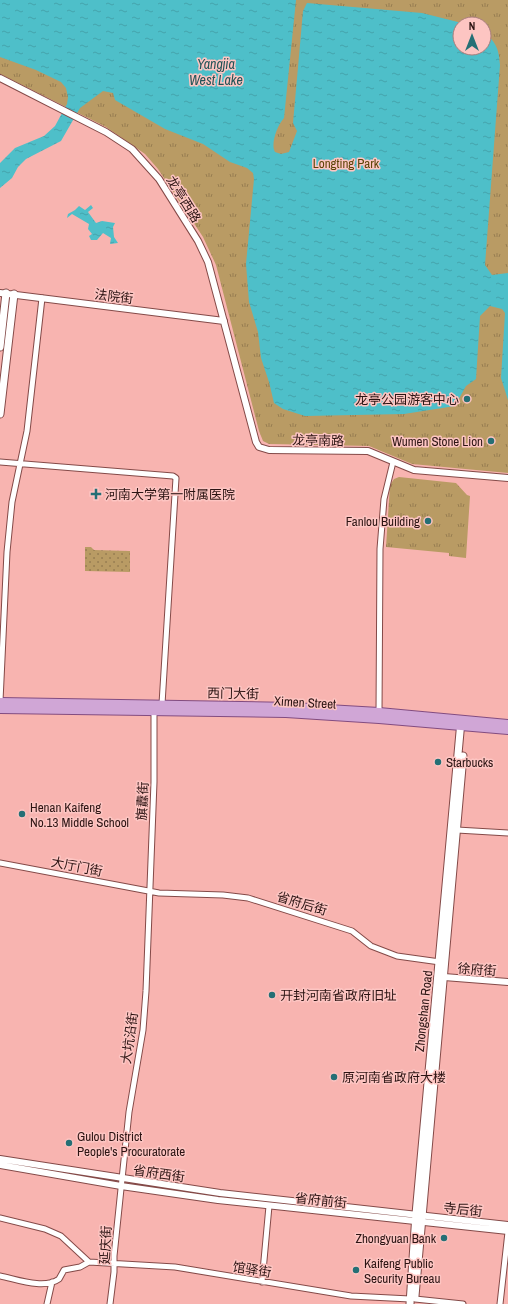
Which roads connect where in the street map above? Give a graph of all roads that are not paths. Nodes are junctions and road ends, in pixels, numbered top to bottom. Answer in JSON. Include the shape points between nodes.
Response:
{"nodes":[{"id":1,"x":0,"y":78,"type":"edge"},
{"id":2,"x":3,"y":293,"type":"edge"},
{"id":3,"x":14,"y":294,"type":"junction"},
{"id":4,"x":42,"y":298,"type":"junction"},
{"id":5,"x":224,"y":321,"type":"junction"},
{"id":6,"x":0,"y":346,"type":"edge"},
{"id":7,"x":0,"y":414,"type":"edge"},
{"id":8,"x":0,"y":462,"type":"edge"},
{"id":9,"x":393,"y":462,"type":"junction"},
{"id":10,"x":20,"y":463,"type":"junction"},
{"id":11,"x":507,"y":478,"type":"edge"},
{"id":12,"x":0,"y":702,"type":"edge"},
{"id":13,"x":162,"y":704,"type":"junction"},
{"id":14,"x":0,"y":709,"type":"edge"},
{"id":15,"x":154,"y":711,"type":"junction"},
{"id":16,"x":379,"y":712,"type":"junction"},
{"id":17,"x":463,"y":724,"type":"junction"},
{"id":18,"x":508,"y":724,"type":"edge"},
{"id":19,"x":508,"y":730,"type":"edge"},
{"id":20,"x":457,"y":830,"type":"junction"},
{"id":21,"x":508,"y":833,"type":"edge"},
{"id":22,"x":0,"y":863,"type":"edge"},
{"id":23,"x":150,"y":891,"type":"junction"},
{"id":24,"x":440,"y":962,"type":"junction"},
{"id":25,"x":444,"y":978,"type":"junction"},
{"id":26,"x":508,"y":982,"type":"edge"},
{"id":27,"x":0,"y":1159,"type":"edge"},
{"id":28,"x":0,"y":1165,"type":"edge"},
{"id":29,"x":122,"y":1179,"type":"junction"},
{"id":30,"x":121,"y":1186,"type":"junction"},
{"id":31,"x":220,"y":1193,"type":"joint"},
{"id":32,"x":218,"y":1200,"type":"joint"},
{"id":33,"x":269,"y":1206,"type":"junction"},
{"id":34,"x":0,"y":1218,"type":"edge"},
{"id":35,"x":418,"y":1218,"type":"junction"},
{"id":36,"x":508,"y":1225,"type":"edge"},
{"id":37,"x":508,"y":1231,"type":"edge"},
{"id":38,"x":90,"y":1262,"type":"junction"},
{"id":39,"x":114,"y":1264,"type":"junction"},
{"id":40,"x":0,"y":1276,"type":"edge"},
{"id":41,"x":52,"y":1282,"type":"junction"},
{"id":42,"x":262,"y":1282,"type":"junction"},
{"id":43,"x":412,"y":1302,"type":"edge"},
{"id":44,"x":47,"y":1304,"type":"edge"},
{"id":45,"x":110,"y":1304,"type":"edge"},
{"id":46,"x":463,"y":1304,"type":"edge"},
{"id":47,"x":500,"y":1304,"type":"edge"}],
"edges":[{"from":1,"to":5,"type":"street","name":"龙亭西路","via":[[106,132],[132,149],[159,179],[205,254]]},
{"from":2,"to":3,"type":"street","name":"法院街"},
{"from":2,"to":6,"type":"main road"},
{"from":3,"to":4,"type":"street","name":"法院街"},
{"from":3,"to":7,"type":"main road"},
{"from":4,"to":5,"type":"street","name":"法院街"},
{"from":4,"to":10,"type":"street","via":[[27,431]]},
{"from":5,"to":9,"type":"street","name":"龙亭南路","via":[[259,447],[269,450],[368,451]]},
{"from":8,"to":10,"type":"street"},
{"from":9,"to":11,"type":"street","name":"龙亭南路","via":[[421,471]]},
{"from":9,"to":16,"type":"street","via":[[384,499],[380,549]]},
{"from":10,"to":12,"type":"street","via":[[12,502]]},
{"from":10,"to":13,"type":"street","via":[[176,478]]},
{"from":12,"to":13,"type":"main road","name":"西门大街"},
{"from":13,"to":16,"type":"main road","name":"西门大街","via":[[293,706]]},
{"from":14,"to":15,"type":"main road","name":"Ximen Street"},
{"from":15,"to":17,"type":"main road","name":"Ximen Street","via":[[316,714]]},
{"from":15,"to":23,"type":"street","name":"旗纛街"},
{"from":16,"to":17,"type":"main road","name":"西门大街"},
{"from":17,"to":18,"type":"main road"},
{"from":17,"to":19,"type":"main road"},
{"from":17,"to":20,"type":"main road","name":"Zhongshan Road"},
{"from":17,"to":24,"type":"main road","name":"Zhongshan Road"},
{"from":20,"to":21,"type":"street"},
{"from":20,"to":25,"type":"main road","name":"Zhongshan Road"},
{"from":22,"to":23,"type":"street","name":"大厅门街"},
{"from":23,"to":24,"type":"street","name":"省府后街","via":[[248,898],[352,931],[371,946],[397,956]]},
{"from":23,"to":29,"type":"street","name":"大坑沿街","via":[[146,991]]},
{"from":24,"to":35,"type":"main road","name":"Zhongshan Road"},
{"from":25,"to":26,"type":"street","name":"徐府街"},
{"from":25,"to":35,"type":"main road","name":"Zhongshan Road"},
{"from":27,"to":29,"type":"street","name":"省府西街"},
{"from":28,"to":30,"type":"street","name":"省府西街"},
{"from":29,"to":30,"type":"street","name":"大坑沿街"},
{"from":29,"to":31,"type":"street","name":"省府西街"},
{"from":30,"to":32,"type":"street","name":"省府西街"},
{"from":30,"to":39,"type":"street","name":"延庆街"},
{"from":31,"to":35,"type":"street","name":"省府前街"},
{"from":32,"to":33,"type":"street","name":"省府前街"},
{"from":33,"to":35,"type":"street","name":"省府前街"},
{"from":33,"to":42,"type":"street"},
{"from":34,"to":38,"type":"street","via":[[45,1229],[61,1236]]},
{"from":35,"to":36,"type":"street","name":"寺后街"},
{"from":35,"to":37,"type":"street","name":"寺后街"},
{"from":35,"to":43,"type":"main road","name":"Zhongshan Road"},
{"from":37,"to":47,"type":"street"},
{"from":38,"to":39,"type":"street","name":"馆驿街"},
{"from":38,"to":41,"type":"street","via":[[64,1270],[59,1279]]},
{"from":39,"to":42,"type":"street","name":"馆驿街","via":[[175,1267]]},
{"from":39,"to":45,"type":"street","name":"延庆街"},
{"from":40,"to":41,"type":"street","via":[[39,1284]]},
{"from":41,"to":44,"type":"street"},
{"from":42,"to":43,"type":"street","name":"馆驿街","via":[[351,1296]]},
{"from":43,"to":46,"type":"street","name":"馆驿街"}]}
